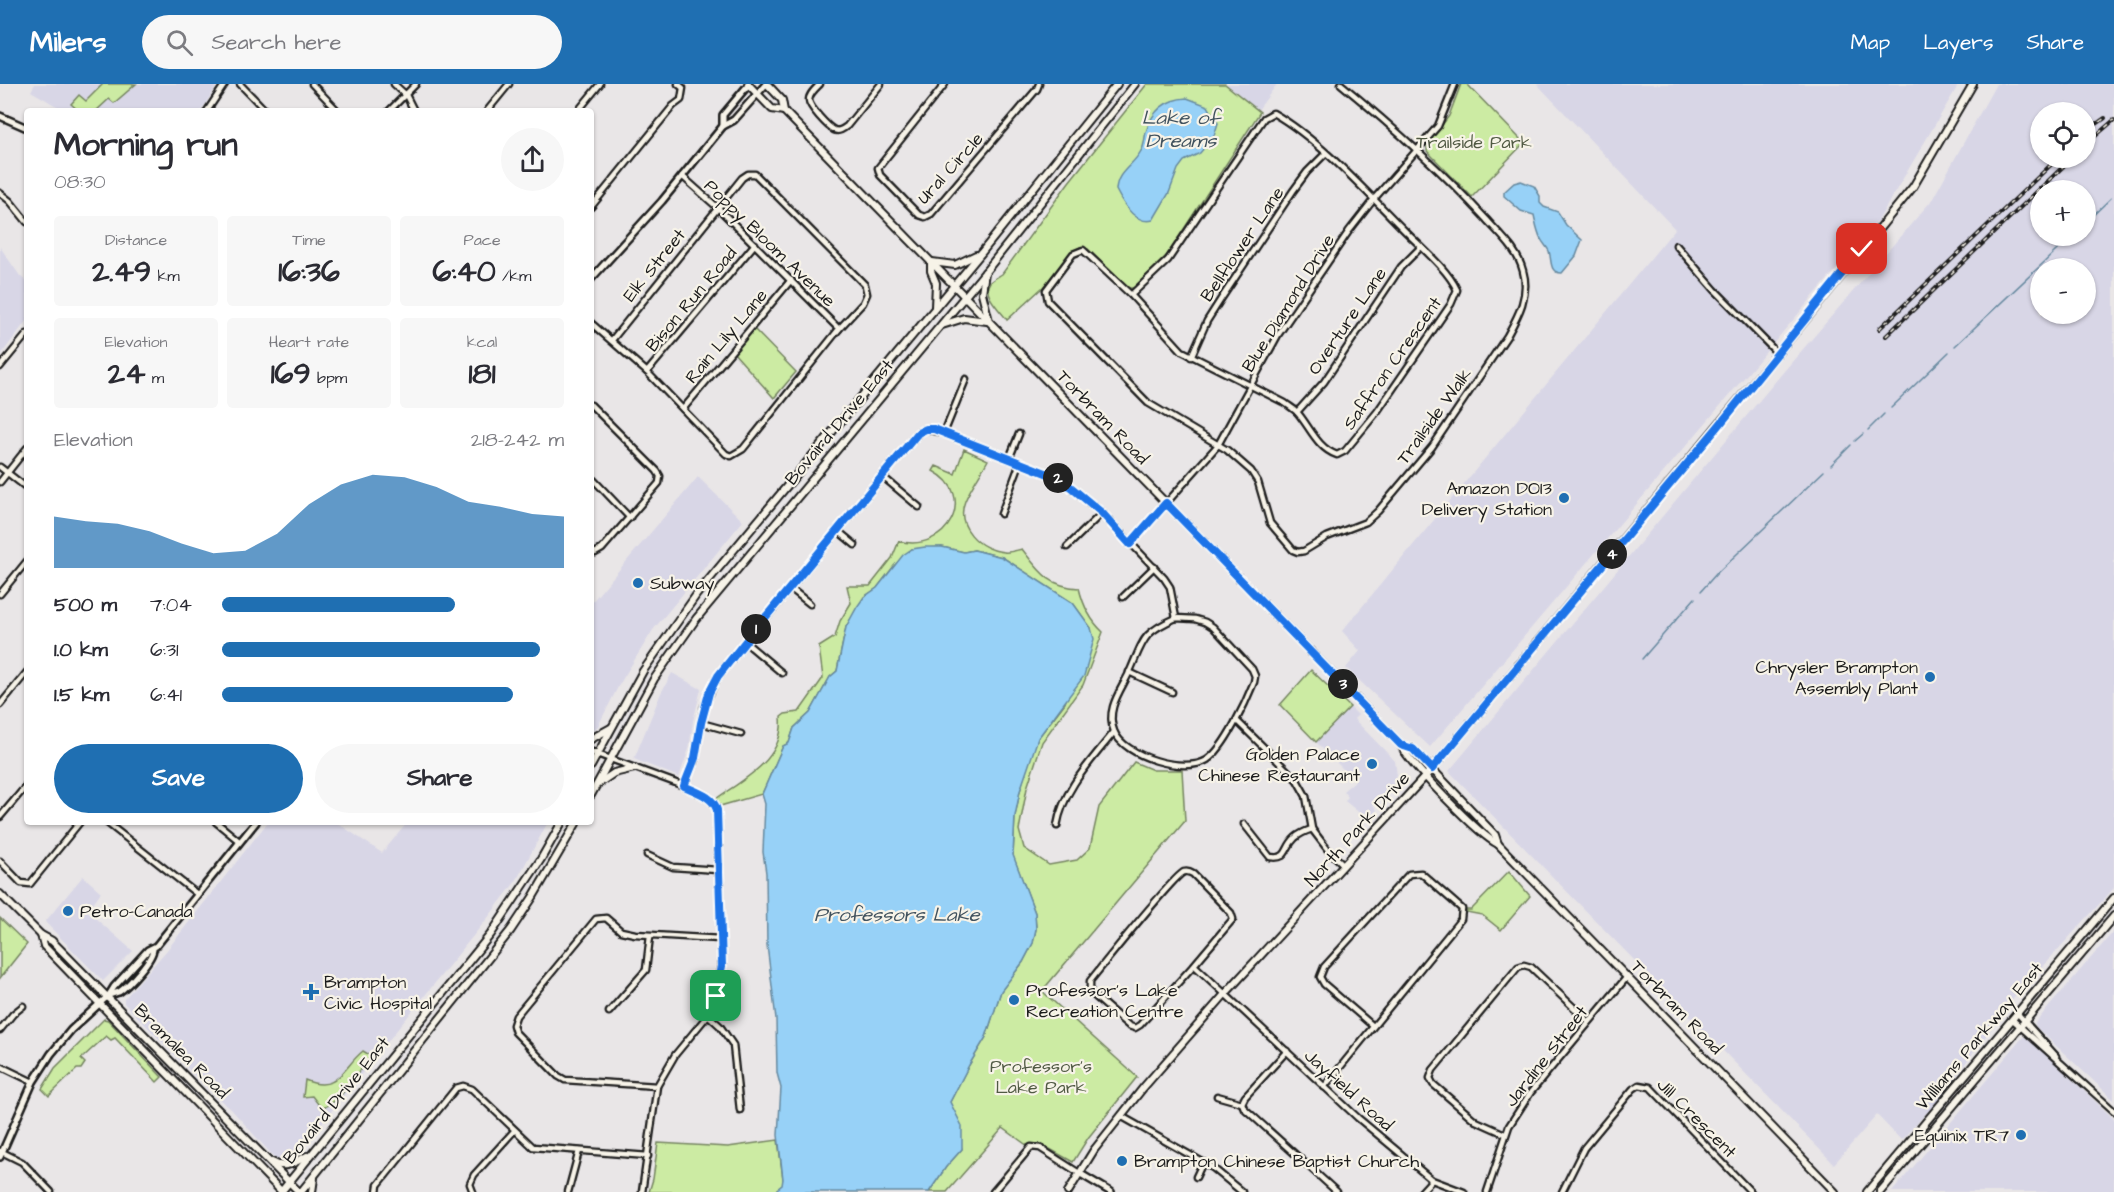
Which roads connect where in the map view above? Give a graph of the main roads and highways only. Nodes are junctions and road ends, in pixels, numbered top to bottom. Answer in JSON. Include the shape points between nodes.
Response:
{"nodes":[{"id":1,"x":748,"y":84,"type":"edge"},
{"id":2,"x":766,"y":84,"type":"edge"},
{"id":3,"x":1118,"y":84,"type":"edge"},
{"id":4,"x":1135,"y":84,"type":"edge"},
{"id":5,"x":1973,"y":84,"type":"edge"},
{"id":6,"x":784,"y":111,"type":"junction"},
{"id":7,"x":982,"y":252,"type":"junction"},
{"id":8,"x":931,"y":261,"type":"junction"},
{"id":9,"x":985,"y":272,"type":"junction"},
{"id":10,"x":953,"y":285,"type":"junction"},
{"id":11,"x":964,"y":296,"type":"junction"},
{"id":12,"x":935,"y":307,"type":"junction"},
{"id":13,"x":989,"y":322,"type":"junction"},
{"id":14,"x":939,"y":327,"type":"junction"},
{"id":15,"x":612,"y":727,"type":"junction"},
{"id":16,"x":594,"y":737,"type":"edge"},
{"id":17,"x":1401,"y":745,"type":"junction"},
{"id":18,"x":594,"y":753,"type":"edge"},
{"id":19,"x":635,"y":768,"type":"road end"},
{"id":20,"x":1432,"y":769,"type":"junction"},
{"id":21,"x":1426,"y":776,"type":"junction"},
{"id":22,"x":597,"y":784,"type":"junction"},
{"id":23,"x":594,"y":790,"type":"edge"},
{"id":24,"x":560,"y":825,"type":"edge"},
{"id":25,"x":575,"y":825,"type":"edge"},
{"id":26,"x":1498,"y":844,"type":"junction"},
{"id":27,"x":0,"y":894,"type":"edge"},
{"id":28,"x":2114,"y":898,"type":"edge"},
{"id":29,"x":2114,"y":916,"type":"edge"},
{"id":30,"x":41,"y":935,"type":"junction"},
{"id":31,"x":310,"y":1155,"type":"junction"},
{"id":32,"x":269,"y":1161,"type":"junction"},
{"id":33,"x":314,"y":1174,"type":"junction"},
{"id":34,"x":289,"y":1182,"type":"junction"},
{"id":35,"x":282,"y":1192,"type":"edge"},
{"id":36,"x":300,"y":1192,"type":"edge"},
{"id":37,"x":312,"y":1192,"type":"edge"},
{"id":38,"x":1068,"y":1192,"type":"edge"},
{"id":39,"x":1835,"y":1192,"type":"edge"},
{"id":40,"x":1867,"y":1192,"type":"edge"},
{"id":41,"x":1881,"y":1192,"type":"edge"}],
"edges":[{"from":1,"to":6,"type":"main road","name":"Torbram Road","via":[[772,109]]},
{"from":2,"to":6,"type":"main road","name":"Torbram Road","via":[[782,100]]},
{"from":3,"to":7,"type":"main road","name":"Bovaird Drive East"},
{"from":4,"to":9,"type":"main road","name":"Bovaird Drive East"},
{"from":5,"to":20,"type":"main road","name":"North Park Drive","via":[[1913,187]]},
{"from":6,"to":8,"type":"main road","name":"Torbram Road"},
{"from":7,"to":8,"type":"main road","via":[[955,265]]},
{"from":7,"to":10,"type":"main road","name":"Bovaird Drive East"},
{"from":8,"to":10,"type":"main road","name":"Torbram Road"},
{"from":8,"to":12,"type":"main road","via":[[936,283]]},
{"from":9,"to":11,"type":"main road","name":"Bovaird Drive East"},
{"from":9,"to":13,"type":"main road","via":[[982,292]]},
{"from":10,"to":11,"type":"main road","name":"Torbram Road"},
{"from":10,"to":12,"type":"main road","name":"Bovaird Drive East"},
{"from":11,"to":13,"type":"main road","name":"Torbram Road"},
{"from":11,"to":14,"type":"main road","name":"Bovaird Drive East"},
{"from":12,"to":15,"type":"main road","name":"Bovaird Drive East","via":[[697,594],[643,671]]},
{"from":13,"to":14,"type":"main road","via":[[964,318]]},
{"from":13,"to":17,"type":"main road","name":"Torbram Road"},
{"from":14,"to":22,"type":"main road","name":"Bovaird Drive East","via":[[696,619],[654,679]]},
{"from":15,"to":16,"type":"main road"},
{"from":15,"to":18,"type":"main road","name":"Bovaird Drive East"},
{"from":17,"to":20,"type":"main road","name":"Torbram Road","via":[[1413,749]]},
{"from":17,"to":21,"type":"main road","name":"Torbram Road"},
{"from":19,"to":22,"type":"main road","via":[[614,772]]},
{"from":20,"to":21,"type":"main road","name":"North Park Drive"},
{"from":20,"to":26,"type":"main road","name":"Torbram Road","via":[[1495,835]]},
{"from":21,"to":26,"type":"main road","name":"Torbram Road","via":[[1488,840]]},
{"from":21,"to":38,"type":"main road","name":"North Park Drive","via":[[1143,1088],[1094,1150]]},
{"from":22,"to":23,"type":"main road","name":"Bovaird Drive East"},
{"from":24,"to":31,"type":"main road","name":"Bovaird Drive East","via":[[491,934]]},
{"from":25,"to":33,"type":"main road","name":"Bovaird Drive East","via":[[511,930]]},
{"from":26,"to":39,"type":"main road","name":"Torbram Road"},
{"from":27,"to":30,"type":"main road","name":"Bramalea Road"},
{"from":28,"to":40,"type":"main road","name":"Williams Parkway East"},
{"from":29,"to":41,"type":"main road","name":"Williams Parkway East"},
{"from":30,"to":32,"type":"main road","name":"Bramalea Road","via":[[52,940]]},
{"from":30,"to":35,"type":"main road","name":"Bramalea Road","via":[[44,946]]},
{"from":31,"to":32,"type":"main road","via":[[287,1166]]},
{"from":31,"to":34,"type":"main road","name":"Bovaird Drive East"},
{"from":32,"to":34,"type":"main road","name":"Bramalea Road"},
{"from":33,"to":36,"type":"main road","name":"Bovaird Drive East"},
{"from":33,"to":37,"type":"main road"},
{"from":34,"to":35,"type":"main road","name":"Bovaird Drive East"},
{"from":34,"to":36,"type":"main road","name":"Bramalea Road"}]}
